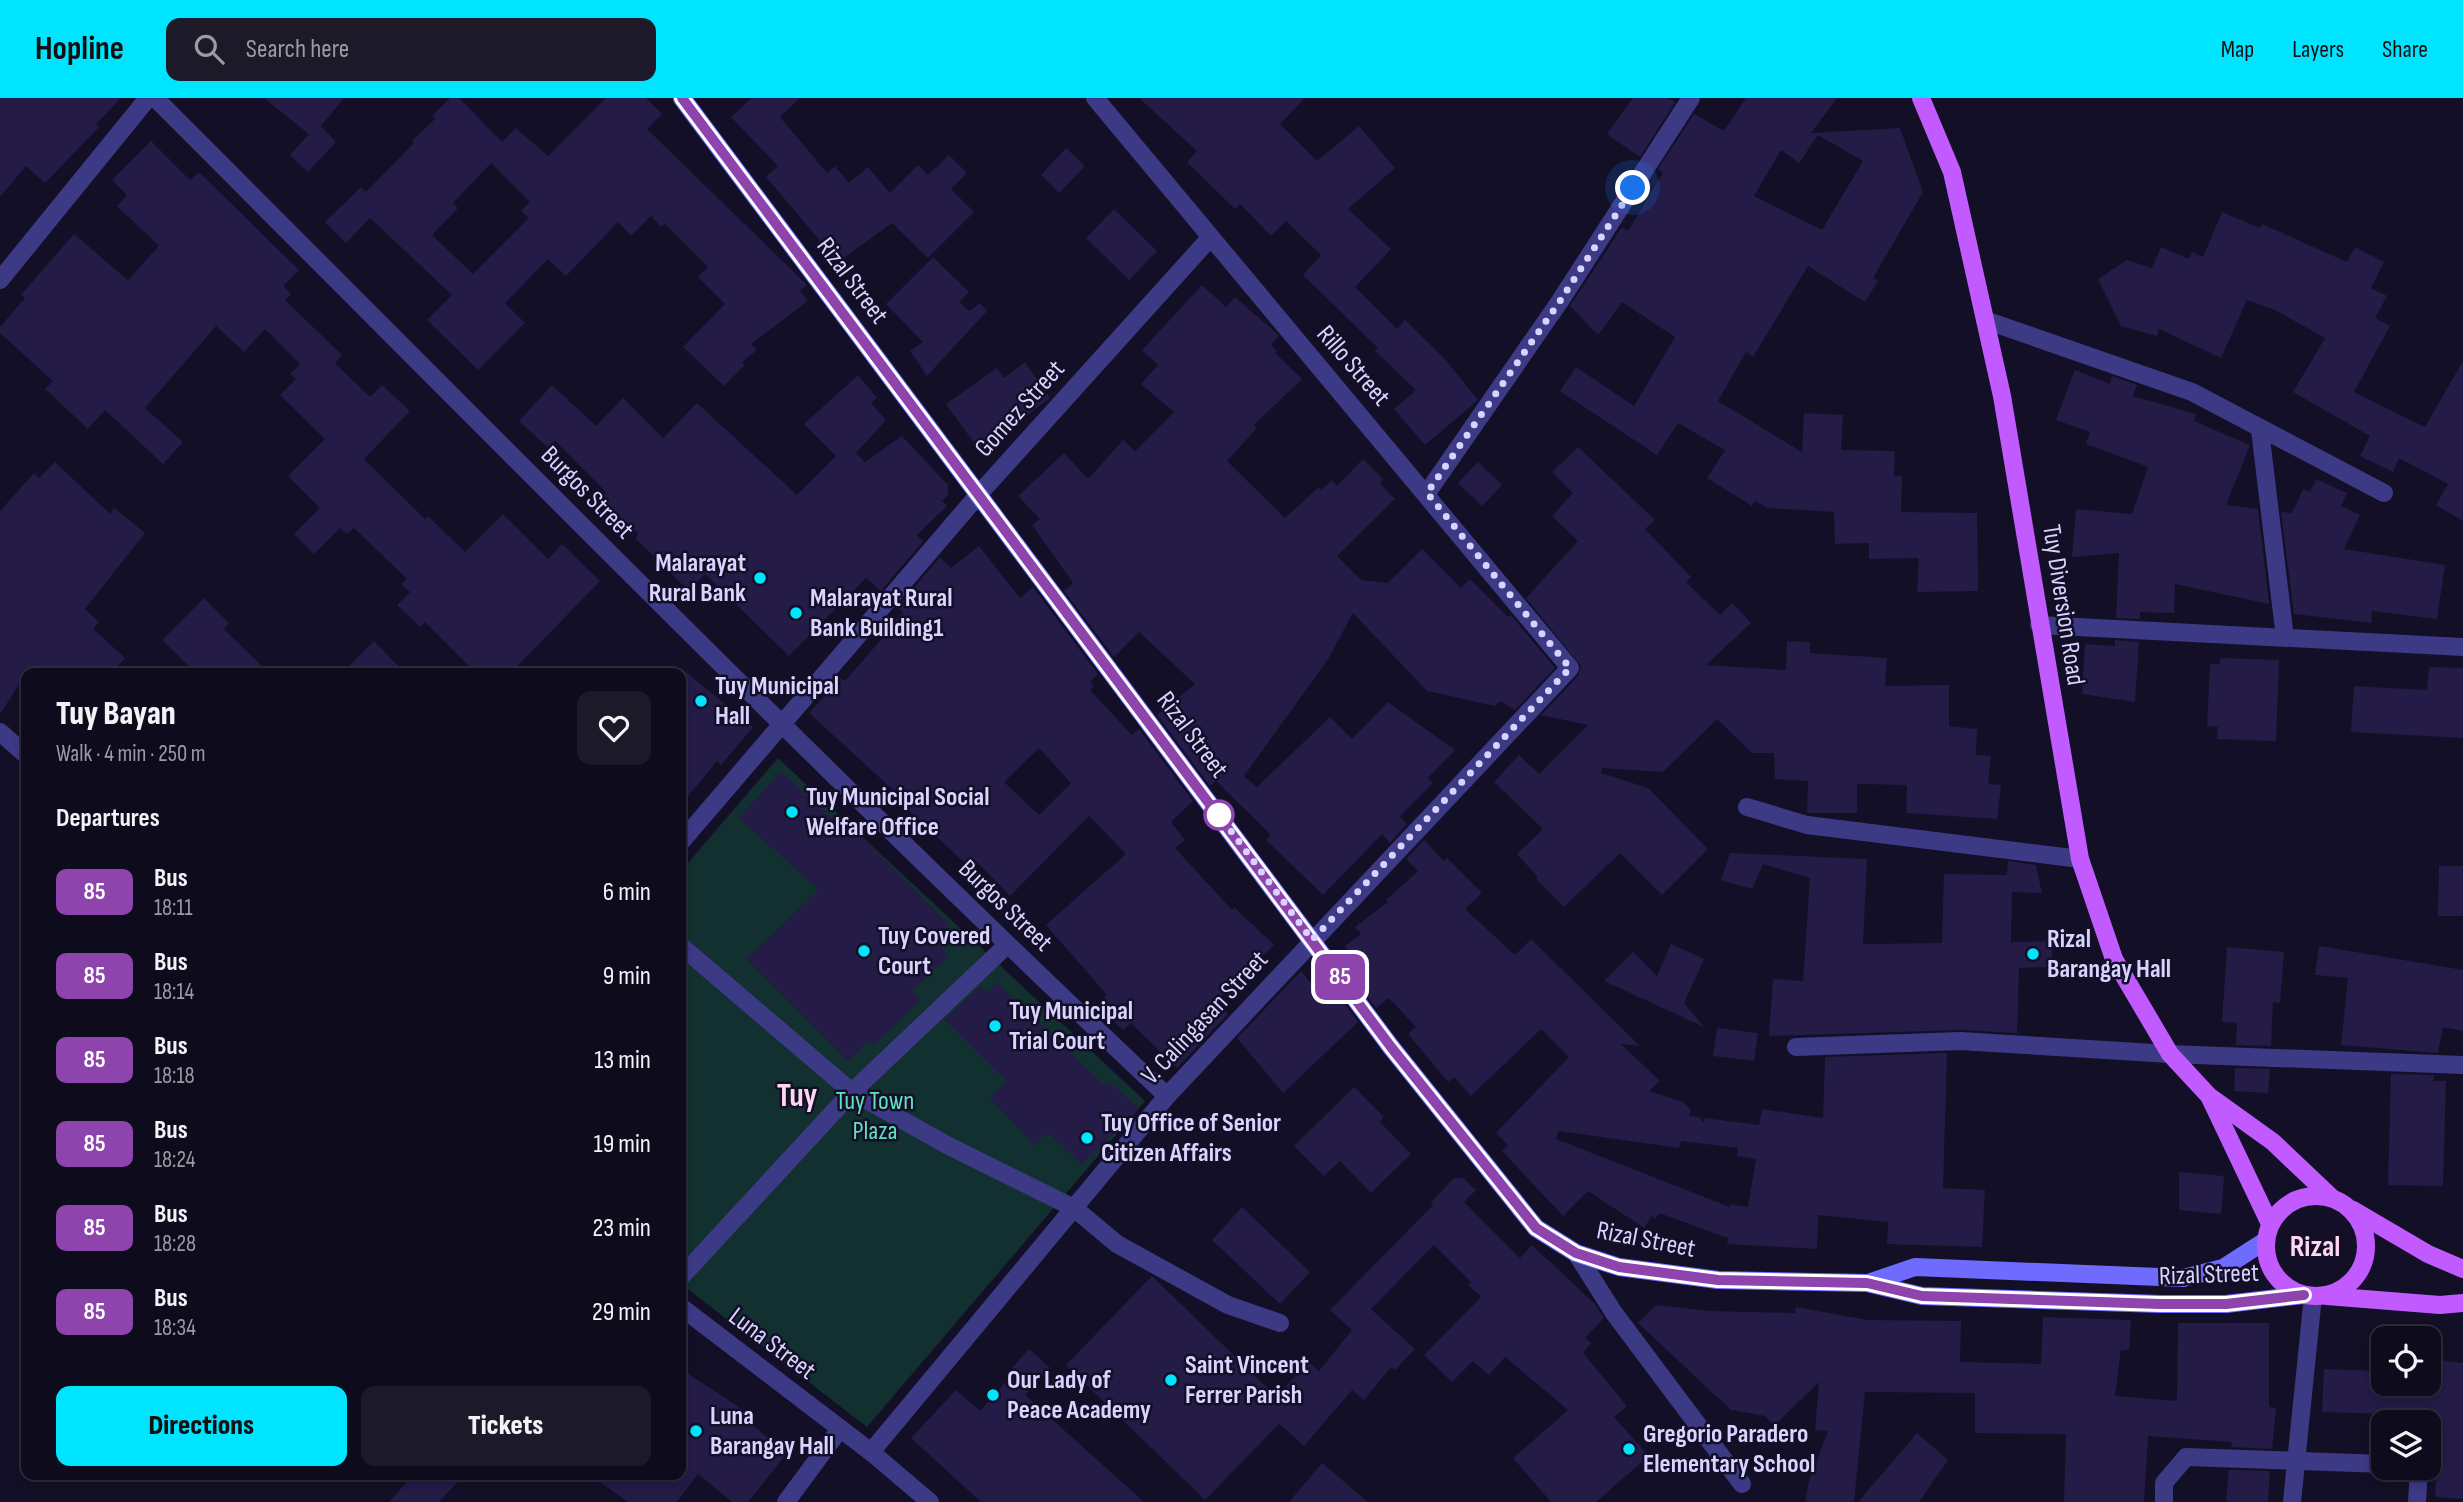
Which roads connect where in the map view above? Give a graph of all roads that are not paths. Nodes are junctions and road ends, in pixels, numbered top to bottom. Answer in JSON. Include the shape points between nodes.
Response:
{"nodes":[{"id":1,"x":148,"y":98,"type":"edge"},
{"id":2,"x":155,"y":98,"type":"edge"},
{"id":3,"x":682,"y":98,"type":"edge"},
{"id":4,"x":1095,"y":98,"type":"edge"},
{"id":5,"x":1691,"y":98,"type":"edge"},
{"id":6,"x":1922,"y":98,"type":"edge"},
{"id":7,"x":1210,"y":238,"type":"junction"},
{"id":8,"x":0,"y":280,"type":"edge"},
{"id":9,"x":1985,"y":320,"type":"junction"},
{"id":10,"x":2260,"y":430,"type":"junction"},
{"id":11,"x":1427,"y":493,"type":"junction"},
{"id":12,"x":2384,"y":493,"type":"dead end"},
{"id":13,"x":979,"y":494,"type":"junction"},
{"id":14,"x":2039,"y":625,"type":"junction"},
{"id":15,"x":2285,"y":638,"type":"junction"},
{"id":16,"x":2463,"y":648,"type":"edge"},
{"id":17,"x":1570,"y":668,"type":"joint"},
{"id":18,"x":780,"y":724,"type":"junction"},
{"id":19,"x":0,"y":732,"type":"edge"},
{"id":20,"x":21,"y":751,"type":"edge"},
{"id":21,"x":1747,"y":807,"type":"dead end"},
{"id":22,"x":686,"y":836,"type":"edge"},
{"id":23,"x":2080,"y":859,"type":"junction"},
{"id":24,"x":1312,"y":940,"type":"junction"},
{"id":25,"x":1006,"y":945,"type":"junction"},
{"id":26,"x":686,"y":950,"type":"edge"},
{"id":27,"x":1796,"y":1047,"type":"dead end"},
{"id":28,"x":2170,"y":1054,"type":"junction"},
{"id":29,"x":2463,"y":1065,"type":"edge"},
{"id":30,"x":852,"y":1092,"type":"junction"},
{"id":31,"x":1167,"y":1096,"type":"junction"},
{"id":32,"x":2209,"y":1096,"type":"junction"},
{"id":33,"x":2331,"y":1197,"type":"junction"},
{"id":34,"x":2347,"y":1206,"type":"junction"},
{"id":35,"x":1074,"y":1208,"type":"junction"},
{"id":36,"x":2268,"y":1233,"type":"junction"},
{"id":37,"x":1576,"y":1253,"type":"junction"},
{"id":38,"x":2463,"y":1269,"type":"edge"},
{"id":39,"x":686,"y":1272,"type":"edge"},
{"id":40,"x":1867,"y":1283,"type":"junction"},
{"id":41,"x":2313,"y":1295,"type":"junction"},
{"id":42,"x":2463,"y":1303,"type":"edge"},
{"id":43,"x":686,"y":1311,"type":"edge"},
{"id":44,"x":1280,"y":1323,"type":"dead end"},
{"id":45,"x":840,"y":1429,"type":"junction"},
{"id":46,"x":871,"y":1452,"type":"junction"},
{"id":47,"x":2295,"y":1461,"type":"junction"},
{"id":48,"x":2371,"y":1464,"type":"edge"},
{"id":49,"x":2418,"y":1480,"type":"edge"},
{"id":50,"x":1742,"y":1484,"type":"dead end"},
{"id":51,"x":786,"y":1502,"type":"edge"},
{"id":52,"x":929,"y":1502,"type":"edge"},
{"id":53,"x":2164,"y":1502,"type":"edge"},
{"id":54,"x":2292,"y":1502,"type":"edge"},
{"id":55,"x":2417,"y":1502,"type":"edge"}],
"edges":[{"from":1,"to":8,"type":"street"},
{"from":2,"to":18,"type":"street","name":"Burgos Street"},
{"from":3,"to":13,"type":"main road","name":"Rizal Street"},
{"from":4,"to":7,"type":"street","name":"Rillo Street"},
{"from":5,"to":11,"type":"street","via":[[1560,301]]},
{"from":6,"to":9,"type":"main road","name":"Tuy Diversion Road","via":[[1952,172]]},
{"from":7,"to":11,"type":"street","name":"Rillo Street"},
{"from":7,"to":13,"type":"street","name":"Gomez Street"},
{"from":9,"to":10,"type":"street","via":[[2192,392]]},
{"from":9,"to":14,"type":"main road","name":"Tuy Diversion Road"},
{"from":10,"to":12,"type":"street"},
{"from":10,"to":15,"type":"street"},
{"from":11,"to":17,"type":"street","name":"Rillo Street"},
{"from":13,"to":18,"type":"street","name":"Gomez Street"},
{"from":13,"to":24,"type":"main road","name":"Rizal Street"},
{"from":14,"to":15,"type":"street"},
{"from":14,"to":23,"type":"main road","name":"Tuy Diversion Road"},
{"from":15,"to":16,"type":"street"},
{"from":17,"to":24,"type":"street","name":"V. Calingasan Street"},
{"from":18,"to":22,"type":"street","name":"Gomez Street"},
{"from":18,"to":25,"type":"street","name":"Burgos Street"},
{"from":19,"to":20,"type":"street"},
{"from":21,"to":23,"type":"street","via":[[1807,825]]},
{"from":23,"to":28,"type":"main road","name":"Tuy Diversion Road","via":[[2114,959]]},
{"from":24,"to":31,"type":"street","name":"V. Calingasan Street"},
{"from":24,"to":37,"type":"main road","name":"Rizal Street","via":[[1536,1228]]},
{"from":25,"to":30,"type":"street"},
{"from":25,"to":31,"type":"street","name":"Burgos Street"},
{"from":26,"to":30,"type":"street"},
{"from":27,"to":28,"type":"street","via":[[1959,1041]]},
{"from":28,"to":29,"type":"street"},
{"from":28,"to":32,"type":"main road","name":"Tuy Diversion Road"},
{"from":30,"to":35,"type":"street"},
{"from":30,"to":39,"type":"street"},
{"from":31,"to":35,"type":"street","name":"V. Calingasan Street"},
{"from":32,"to":33,"type":"main road","name":"Tuy Diversion Road","via":[[2273,1142]]},
{"from":32,"to":36,"type":"main road","name":"Tuy Diversion Road"},
{"from":33,"to":34,"type":"main road"},
{"from":33,"to":36,"type":"main road","via":[[2312,1195],[2295,1200],[2281,1209]]},
{"from":34,"to":38,"type":"main road","via":[[2428,1254]]},
{"from":34,"to":41,"type":"main road","via":[[2360,1221],[2366,1239],[2365,1258],[2357,1276],[2342,1289]]},
{"from":35,"to":44,"type":"street","via":[[1117,1244],[1228,1305]]},
{"from":35,"to":46,"type":"street","name":"V. Calingasan Street"},
{"from":36,"to":40,"type":"main road","name":"Rizal Street","via":[[2224,1268],[2183,1278],[1915,1267]]},
{"from":36,"to":41,"type":"main road","via":[[2267,1259],[2274,1275],[2287,1288]]},
{"from":37,"to":40,"type":"main road","name":"Rizal Street","via":[[1619,1267],[1706,1278]]},
{"from":37,"to":50,"type":"street","via":[[1614,1313]]},
{"from":40,"to":41,"type":"main road","name":"Rizal Street","via":[[1922,1296],[2160,1304],[2226,1304]]},
{"from":41,"to":42,"type":"main road"},
{"from":41,"to":47,"type":"street"},
{"from":43,"to":45,"type":"street","name":"Luna Street"},
{"from":45,"to":46,"type":"street","name":"Luna Street"},
{"from":45,"to":51,"type":"street"},
{"from":46,"to":52,"type":"street","name":"Luna Street"},
{"from":47,"to":48,"type":"street"},
{"from":47,"to":53,"type":"street","via":[[2186,1457],[2164,1483]]},
{"from":47,"to":54,"type":"street"},
{"from":49,"to":55,"type":"street"}]}
